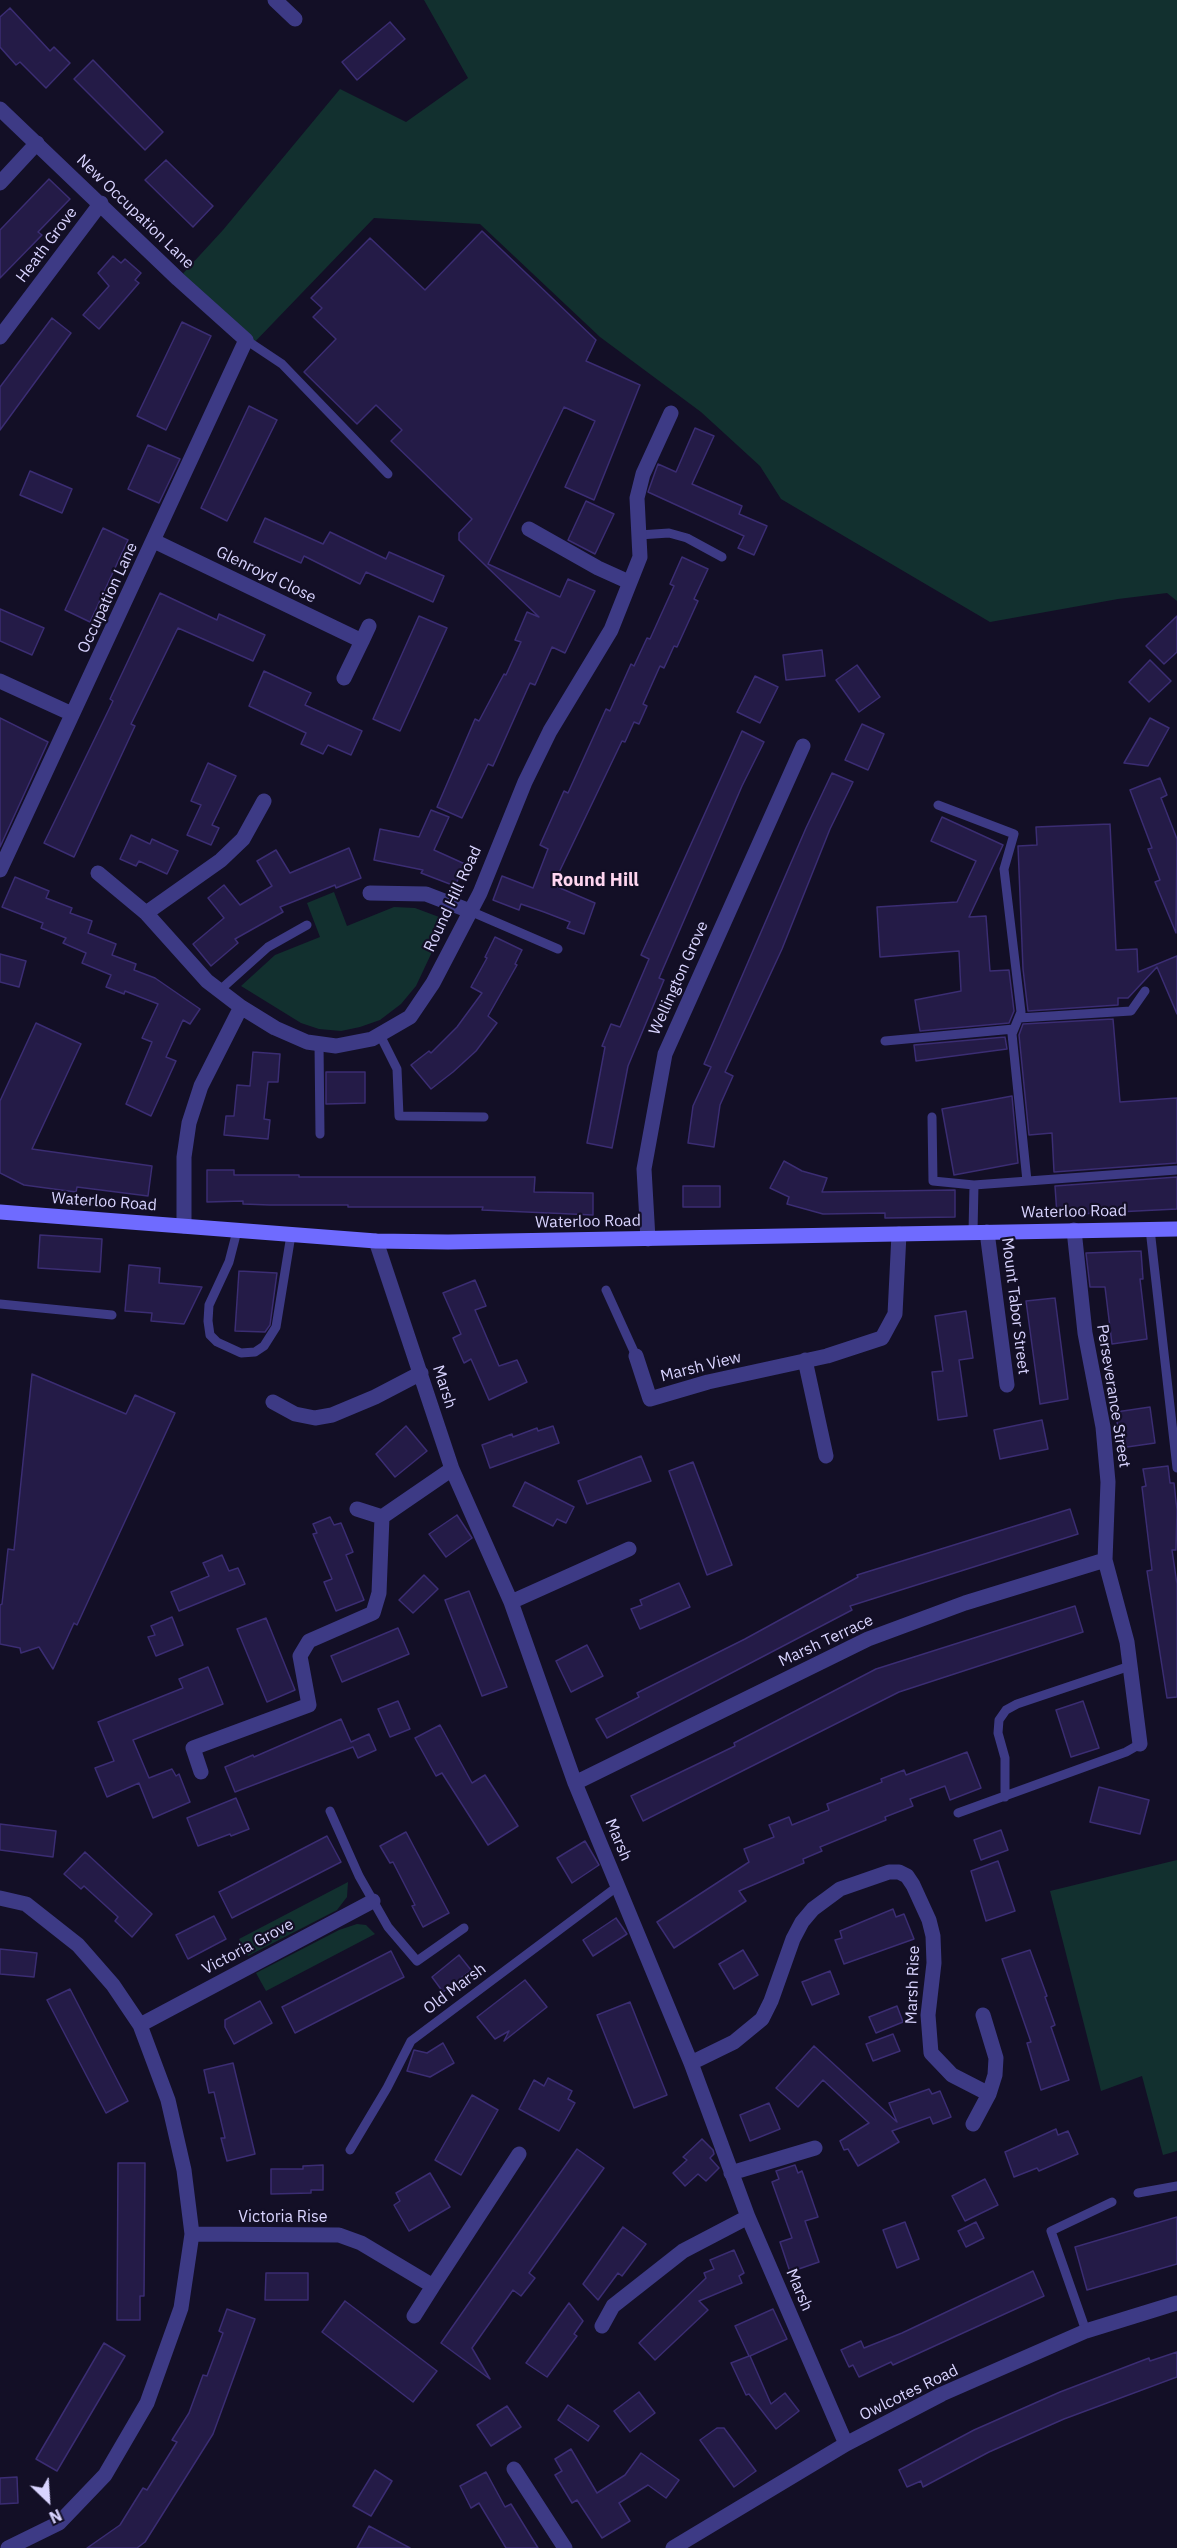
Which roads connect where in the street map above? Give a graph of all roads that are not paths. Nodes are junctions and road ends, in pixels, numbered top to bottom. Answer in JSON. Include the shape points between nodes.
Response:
{"nodes":[{"id":1,"x":275,"y":0,"type":"edge"},
{"id":2,"x":295,"y":19,"type":"dead end"},
{"id":3,"x":0,"y":110,"type":"edge"},
{"id":4,"x":38,"y":143,"type":"junction"},
{"id":5,"x":0,"y":183,"type":"edge"},
{"id":6,"x":101,"y":203,"type":"junction"},
{"id":7,"x":0,"y":338,"type":"edge"},
{"id":8,"x":246,"y":340,"type":"junction"},
{"id":9,"x":671,"y":413,"type":"dead end"},
{"id":10,"x":388,"y":474,"type":"dead end"},
{"id":11,"x":529,"y":529,"type":"dead end"},
{"id":12,"x":639,"y":535,"type":"junction"},
{"id":13,"x":154,"y":542,"type":"junction"},
{"id":14,"x":722,"y":557,"type":"dead end"},
{"id":15,"x":629,"y":582,"type":"junction"},
{"id":16,"x":369,"y":626,"type":"dead end"},
{"id":17,"x":362,"y":641,"type":"junction"},
{"id":18,"x":344,"y":678,"type":"dead end"},
{"id":19,"x":0,"y":681,"type":"edge"},
{"id":20,"x":72,"y":714,"type":"junction"},
{"id":21,"x":803,"y":746,"type":"dead end"},
{"id":22,"x":264,"y":801,"type":"dead end"},
{"id":23,"x":938,"y":805,"type":"dead end"},
{"id":24,"x":0,"y":870,"type":"edge"},
{"id":25,"x":98,"y":873,"type":"dead end"},
{"id":26,"x":370,"y":893,"type":"dead end"},
{"id":27,"x":470,"y":911,"type":"junction"},
{"id":28,"x":146,"y":912,"type":"junction"},
{"id":29,"x":307,"y":925,"type":"dead end"},
{"id":30,"x":558,"y":949,"type":"dead end"},
{"id":31,"x":220,"y":990,"type":"junction"},
{"id":32,"x":1145,"y":991,"type":"dead end"},
{"id":33,"x":241,"y":1007,"type":"junction"},
{"id":34,"x":1019,"y":1017,"type":"junction"},
{"id":35,"x":1014,"y":1029,"type":"junction"},
{"id":36,"x":380,"y":1035,"type":"junction"},
{"id":37,"x":885,"y":1041,"type":"dead end"},
{"id":38,"x":319,"y":1044,"type":"junction"},
{"id":39,"x":484,"y":1117,"type":"dead end"},
{"id":40,"x":932,"y":1117,"type":"dead end"},
{"id":41,"x":320,"y":1134,"type":"dead end"},
{"id":42,"x":1177,"y":1170,"type":"edge"},
{"id":43,"x":1028,"y":1181,"type":"junction"},
{"id":44,"x":974,"y":1185,"type":"junction"},
{"id":45,"x":0,"y":1212,"type":"edge"},
{"id":46,"x":184,"y":1226,"type":"junction"},
{"id":47,"x":1150,"y":1229,"type":"junction"},
{"id":48,"x":1177,"y":1229,"type":"edge"},
{"id":49,"x":1074,"y":1230,"type":"junction"},
{"id":50,"x":237,"y":1231,"type":"junction"},
{"id":51,"x":980,"y":1232,"type":"junction"},
{"id":52,"x":899,"y":1234,"type":"junction"},
{"id":53,"x":291,"y":1235,"type":"junction"},
{"id":54,"x":648,"y":1239,"type":"junction"},
{"id":55,"x":376,"y":1241,"type":"junction"},
{"id":56,"x":606,"y":1290,"type":"dead end"},
{"id":57,"x":0,"y":1304,"type":"edge"},
{"id":58,"x":112,"y":1315,"type":"dead end"},
{"id":59,"x":636,"y":1356,"type":"joint"},
{"id":60,"x":806,"y":1360,"type":"junction"},
{"id":61,"x":421,"y":1373,"type":"junction"},
{"id":62,"x":1007,"y":1385,"type":"dead end"},
{"id":63,"x":273,"y":1402,"type":"dead end"},
{"id":64,"x":826,"y":1456,"type":"dead end"},
{"id":65,"x":1177,"y":1468,"type":"edge"},
{"id":66,"x":452,"y":1469,"type":"junction"},
{"id":67,"x":357,"y":1509,"type":"dead end"},
{"id":68,"x":382,"y":1517,"type":"junction"},
{"id":69,"x":628,"y":1549,"type":"dead end"},
{"id":70,"x":1105,"y":1560,"type":"junction"},
{"id":71,"x":511,"y":1602,"type":"junction"},
{"id":72,"x":1130,"y":1666,"type":"junction"},
{"id":73,"x":1140,"y":1744,"type":"joint"},
{"id":74,"x":201,"y":1772,"type":"dead end"},
{"id":75,"x":575,"y":1783,"type":"junction"},
{"id":76,"x":1005,"y":1797,"type":"junction"},
{"id":77,"x":330,"y":1811,"type":"dead end"},
{"id":78,"x":958,"y":1813,"type":"dead end"},
{"id":79,"x":618,"y":1886,"type":"junction"},
{"id":80,"x":0,"y":1898,"type":"edge"},
{"id":81,"x":373,"y":1901,"type":"junction"},
{"id":82,"x":464,"y":1928,"type":"dead end"},
{"id":83,"x":983,"y":2015,"type":"dead end"},
{"id":84,"x":141,"y":2025,"type":"junction"},
{"id":85,"x":690,"y":2063,"type":"junction"},
{"id":86,"x":989,"y":2094,"type":"junction"},
{"id":87,"x":973,"y":2124,"type":"dead end"},
{"id":88,"x":815,"y":2148,"type":"dead end"},
{"id":89,"x":350,"y":2150,"type":"dead end"},
{"id":90,"x":519,"y":2154,"type":"dead end"},
{"id":91,"x":731,"y":2174,"type":"junction"},
{"id":92,"x":1177,"y":2186,"type":"edge"},
{"id":93,"x":1138,"y":2193,"type":"dead end"},
{"id":94,"x":1112,"y":2202,"type":"dead end"},
{"id":95,"x":748,"y":2217,"type":"junction"},
{"id":96,"x":192,"y":2234,"type":"junction"},
{"id":97,"x":433,"y":2286,"type":"junction"},
{"id":98,"x":1177,"y":2303,"type":"edge"},
{"id":99,"x":414,"y":2316,"type":"dead end"},
{"id":100,"x":602,"y":2326,"type":"dead end"},
{"id":101,"x":1086,"y":2331,"type":"junction"},
{"id":102,"x":846,"y":2444,"type":"junction"},
{"id":103,"x":514,"y":2469,"type":"dead end"},
{"id":104,"x":8,"y":2548,"type":"edge"},
{"id":105,"x":565,"y":2548,"type":"edge"},
{"id":106,"x":672,"y":2548,"type":"edge"}],
"edges":[{"from":1,"to":2,"type":"street"},
{"from":3,"to":4,"type":"street","name":"New Occupation Lane"},
{"from":4,"to":5,"type":"street"},
{"from":4,"to":6,"type":"street","name":"New Occupation Lane"},
{"from":6,"to":7,"type":"street","name":"Heath Grove"},
{"from":6,"to":8,"type":"street","name":"New Occupation Lane"},
{"from":8,"to":10,"type":"lane","via":[[282,364]]},
{"from":8,"to":13,"type":"street","name":"Occupation Lane"},
{"from":9,"to":12,"type":"street","name":"Round Hill Road","via":[[644,474],[638,498]]},
{"from":11,"to":15,"type":"street"},
{"from":12,"to":14,"type":"lane","via":[[669,533]]},
{"from":12,"to":15,"type":"street","name":"Round Hill Road","via":[[640,557]]},
{"from":13,"to":17,"type":"street","name":"Glenroyd Close"},
{"from":13,"to":20,"type":"street","name":"Occupation Lane"},
{"from":15,"to":27,"type":"street","name":"Round Hill Road","via":[[611,630],[550,731],[525,782]]},
{"from":16,"to":17,"type":"street"},
{"from":17,"to":18,"type":"street"},
{"from":19,"to":20,"type":"street"},
{"from":20,"to":24,"type":"street","name":"Occupation Lane"},
{"from":21,"to":54,"type":"street","name":"Wellington Grove","via":[[665,1054],[644,1169]]},
{"from":22,"to":28,"type":"street","via":[[243,839],[221,860]]},
{"from":23,"to":34,"type":"lane","via":[[1014,834],[1004,870],[1022,1012]]},
{"from":25,"to":28,"type":"street","name":"Round Hill Road"},
{"from":26,"to":27,"type":"street","via":[[426,894]]},
{"from":27,"to":30,"type":"lane"},
{"from":27,"to":36,"type":"street","name":"Round Hill Road","via":[[433,983],[410,1017]]},
{"from":28,"to":31,"type":"street","name":"Round Hill Road","via":[[207,981]]},
{"from":29,"to":31,"type":"lane","via":[[268,947]]},
{"from":31,"to":33,"type":"street","name":"Round Hill Road"},
{"from":32,"to":34,"type":"lane","via":[[1131,1011]]},
{"from":33,"to":38,"type":"street","name":"Round Hill Road","via":[[275,1028]]},
{"from":33,"to":46,"type":"street","via":[[205,1077],[189,1123],[184,1157]]},
{"from":34,"to":35,"type":"lane"},
{"from":35,"to":37,"type":"lane"},
{"from":35,"to":43,"type":"lane"},
{"from":36,"to":38,"type":"street","name":"Round Hill Road","via":[[336,1046]]},
{"from":36,"to":39,"type":"lane","via":[[397,1069],[399,1116]]},
{"from":38,"to":41,"type":"lane"},
{"from":40,"to":44,"type":"lane","via":[[933,1181]]},
{"from":42,"to":43,"type":"lane"},
{"from":43,"to":44,"type":"lane"},
{"from":44,"to":51,"type":"lane"},
{"from":45,"to":46,"type":"main road","name":"Waterloo Road"},
{"from":46,"to":50,"type":"main road","name":"Waterloo Road"},
{"from":47,"to":48,"type":"main road","name":"Waterloo Road"},
{"from":47,"to":49,"type":"main road","name":"Waterloo Road"},
{"from":47,"to":65,"type":"lane"},
{"from":49,"to":51,"type":"main road","name":"Waterloo Road"},
{"from":49,"to":70,"type":"street","name":"Perseverance Street","via":[[1085,1333],[1105,1449]]},
{"from":50,"to":53,"type":"main road","name":"Waterloo Road"},
{"from":50,"to":53,"type":"lane","via":[[229,1262],[209,1305],[208,1322],[210,1335],[217,1342],[240,1353],[255,1352],[264,1346],[276,1327]]},
{"from":51,"to":52,"type":"main road","name":"Waterloo Road"},
{"from":51,"to":62,"type":"street","name":"Mount Tabor Street"},
{"from":52,"to":54,"type":"main road","name":"Waterloo Road"},
{"from":52,"to":60,"type":"street","name":"Marsh View","via":[[896,1314],[882,1338]]},
{"from":53,"to":55,"type":"main road","name":"Waterloo Road"},
{"from":54,"to":55,"type":"main road","name":"Waterloo Road"},
{"from":55,"to":61,"type":"street","name":"Marsh"},
{"from":56,"to":59,"type":"lane","name":"Marsh View"},
{"from":57,"to":58,"type":"lane"},
{"from":59,"to":60,"type":"street","name":"Marsh View","via":[[650,1399]]},
{"from":60,"to":64,"type":"street"},
{"from":61,"to":63,"type":"street","via":[[332,1415],[315,1418],[295,1414]]},
{"from":61,"to":66,"type":"street","name":"Marsh"},
{"from":66,"to":68,"type":"street"},
{"from":66,"to":71,"type":"street","name":"Marsh"},
{"from":67,"to":68,"type":"street"},
{"from":68,"to":74,"type":"street","via":[[379,1593],[373,1612],[309,1641],[300,1656],[309,1705],[193,1748]]},
{"from":69,"to":71,"type":"street"},
{"from":70,"to":72,"type":"street","name":"Perseverance Street"},
{"from":70,"to":75,"type":"street","name":"Marsh Terrace","via":[[964,1603],[868,1639]]},
{"from":71,"to":75,"type":"street","name":"Marsh"},
{"from":72,"to":73,"type":"street","name":"Perseverance Street"},
{"from":72,"to":76,"type":"lane","via":[[1006,1710],[999,1720],[998,1733],[1005,1758]]},
{"from":73,"to":76,"type":"lane"},
{"from":75,"to":79,"type":"street","name":"Marsh"},
{"from":76,"to":78,"type":"lane"},
{"from":77,"to":81,"type":"lane"},
{"from":79,"to":85,"type":"street","name":"Marsh"},
{"from":79,"to":89,"type":"lane","name":"Old Marsh","via":[[411,2040]]},
{"from":80,"to":84,"type":"street","via":[[26,1904],[78,1945]]},
{"from":81,"to":82,"type":"lane","via":[[388,1927],[417,1961]]},
{"from":81,"to":84,"type":"street","name":"Victoria Grove"},
{"from":83,"to":86,"type":"street","via":[[996,2058]]},
{"from":84,"to":96,"type":"street","via":[[168,2100],[184,2170]]},
{"from":85,"to":86,"type":"street","name":"Marsh Rise","via":[[734,2042],[762,2019],[793,1939],[819,1903],[840,1889],[899,1872],[913,1885],[933,1936],[928,2015],[931,2053],[952,2075]]},
{"from":85,"to":91,"type":"street","name":"Marsh"},
{"from":86,"to":87,"type":"street"},
{"from":88,"to":91,"type":"street"},
{"from":90,"to":97,"type":"street"},
{"from":91,"to":95,"type":"street","name":"Marsh"},
{"from":92,"to":93,"type":"lane"},
{"from":94,"to":101,"type":"lane","via":[[1051,2231]]},
{"from":95,"to":100,"type":"street","via":[[683,2251],[613,2306]]},
{"from":95,"to":102,"type":"street","name":"Marsh"},
{"from":96,"to":97,"type":"street","name":"Victoria Rise","via":[[339,2235],[361,2242]]},
{"from":96,"to":104,"type":"street","via":[[181,2307],[147,2403],[105,2475],[59,2523]]},
{"from":97,"to":99,"type":"street"},
{"from":98,"to":101,"type":"street","name":"Owlcotes Road"},
{"from":101,"to":102,"type":"street","name":"Owlcotes Road","via":[[942,2394]]},
{"from":102,"to":106,"type":"street","name":"Owlcotes Road"},
{"from":103,"to":105,"type":"street"}]}
